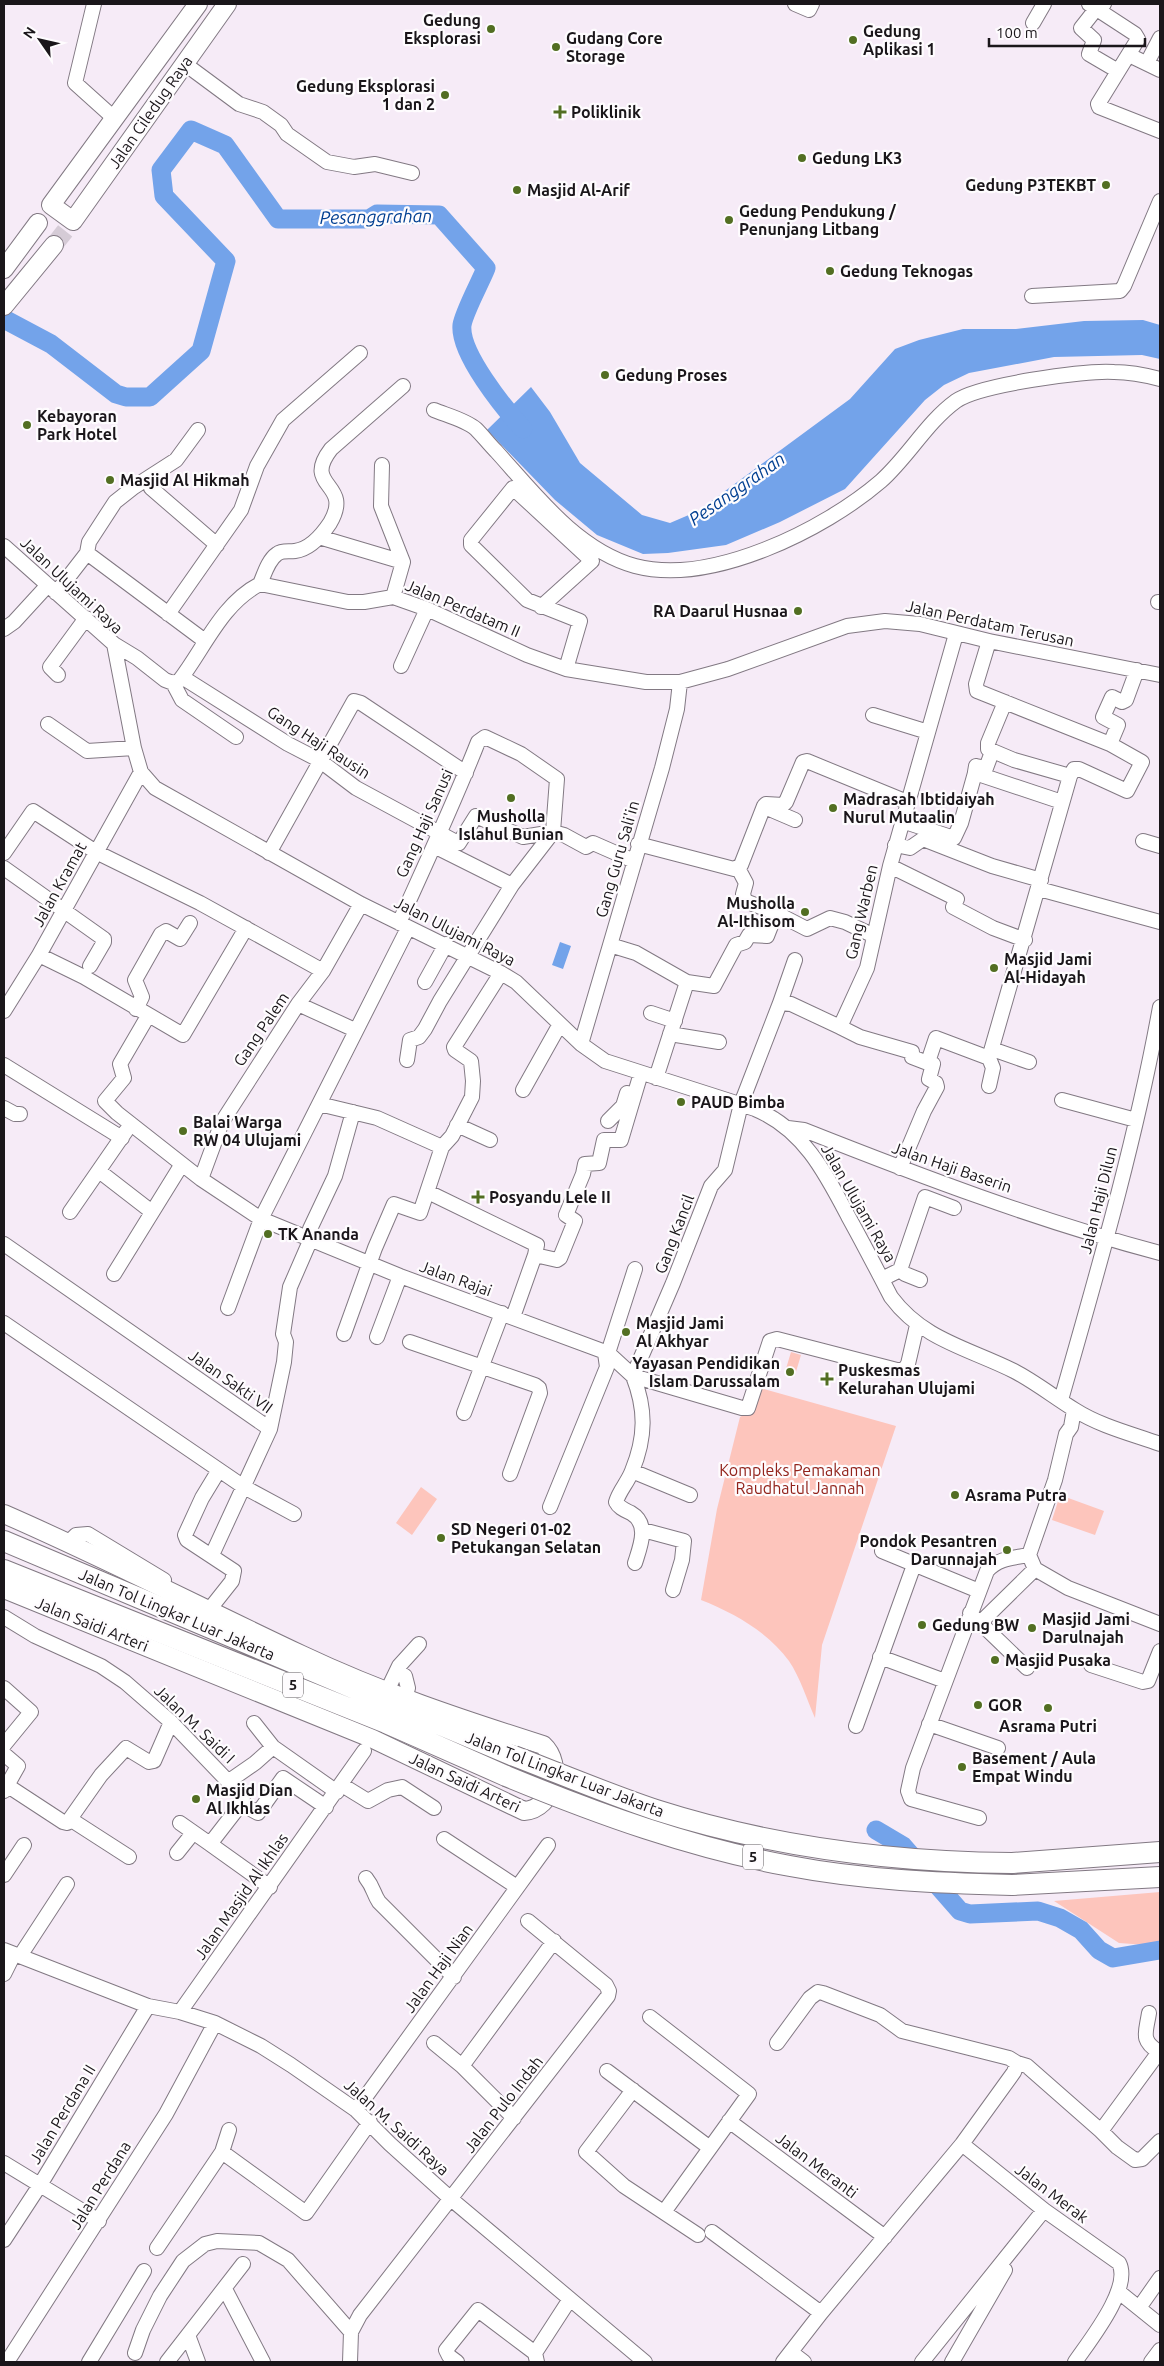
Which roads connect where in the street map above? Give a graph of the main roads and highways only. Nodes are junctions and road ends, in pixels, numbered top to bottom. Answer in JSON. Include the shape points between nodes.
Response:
{"nodes":[{"id":1,"x":198,"y":4,"type":"edge"},
{"id":2,"x":227,"y":4,"type":"edge"},
{"id":3,"x":38,"y":224,"type":"dead end"},
{"id":4,"x":54,"y":245,"type":"tunnel mouth"},
{"id":5,"x":4,"y":269,"type":"edge"},
{"id":6,"x":20,"y":284,"type":"junction"},
{"id":7,"x":4,"y":300,"type":"edge"},
{"id":8,"x":4,"y":306,"type":"edge"},
{"id":9,"x":4,"y":1514,"type":"edge"},
{"id":10,"x":4,"y":1528,"type":"edge"},
{"id":11,"x":4,"y":1541,"type":"edge"},
{"id":12,"x":4,"y":1570,"type":"edge"},
{"id":13,"x":4,"y":1589,"type":"edge"},
{"id":14,"x":205,"y":1617,"type":"junction"},
{"id":15,"x":1160,"y":1852,"type":"edge"},
{"id":16,"x":1160,"y":1877,"type":"edge"}],
"edges":[{"from":1,"to":2,"type":"main road","name":"Jalan Ciledug Raya","via":[[51,205],[73,221]]},
{"from":3,"to":5,"type":"main road"},
{"from":4,"to":6,"type":"main road"},
{"from":6,"to":7,"type":"main road"},
{"from":6,"to":8,"type":"main road"},
{"from":9,"to":14,"type":"main road","name":"Jalan Saidi Arteri","via":[[170,1590]]},
{"from":10,"to":14,"type":"highway"},
{"from":11,"to":14,"type":"highway","name":"Jalan Tol Lingkar Luar Jakarta","number":"5"},
{"from":12,"to":16,"type":"highway","name":"Jalan Tol Lingkar Luar Jakarta","number":"5","bridge":true,"via":[[386,1723],[596,1813],[645,1829],[790,1866],[874,1878],[1012,1885]]},
{"from":13,"to":14,"type":"main road","name":"Jalan Saidi Arteri","via":[[373,1739],[524,1811],[540,1806],[550,1791],[554,1780],[554,1761],[544,1745],[444,1714]]},
{"from":14,"to":15,"type":"highway","name":"Jalan Tol Lingkar Luar Jakarta","number":"5","bridge":true,"via":[[514,1756],[656,1810],[796,1846],[948,1863],[1012,1863]]}]}
